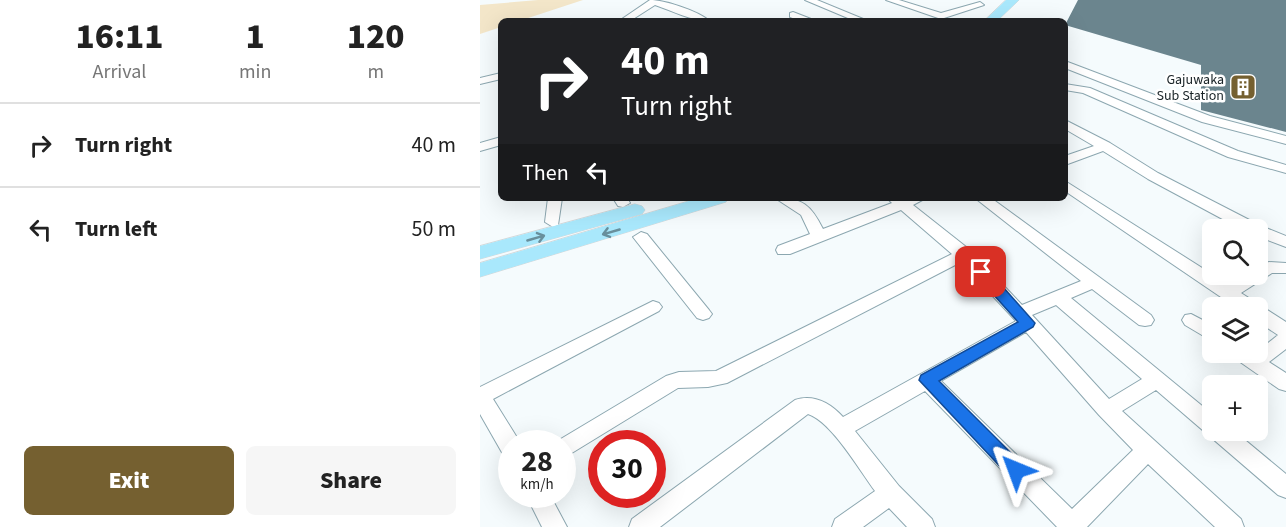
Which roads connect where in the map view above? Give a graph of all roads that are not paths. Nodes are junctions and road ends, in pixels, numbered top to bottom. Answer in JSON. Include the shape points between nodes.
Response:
{"nodes":[{"id":1,"x":809,"y":0,"type":"edge"},
{"id":2,"x":890,"y":0,"type":"edge"},
{"id":3,"x":965,"y":0,"type":"edge"},
{"id":4,"x":655,"y":1,"type":"edge"},
{"id":5,"x":980,"y":5,"type":"junction"},
{"id":6,"x":1010,"y":6,"type":"edge"},
{"id":7,"x":793,"y":15,"type":"dead end"},
{"id":8,"x":629,"y":18,"type":"edge"},
{"id":9,"x":699,"y":18,"type":"edge"},
{"id":10,"x":800,"y":18,"type":"edge"},
{"id":11,"x":855,"y":18,"type":"edge"},
{"id":12,"x":994,"y":18,"type":"edge"},
{"id":13,"x":1068,"y":65,"type":"edge"},
{"id":14,"x":498,"y":77,"type":"edge"},
{"id":15,"x":480,"y":81,"type":"edge"},
{"id":16,"x":1068,"y":87,"type":"edge"},
{"id":17,"x":1068,"y":126,"type":"edge"},
{"id":18,"x":1286,"y":140,"type":"edge"},
{"id":19,"x":498,"y":142,"type":"edge"},
{"id":20,"x":1105,"y":146,"type":"junction"},
{"id":21,"x":480,"y":147,"type":"edge"},
{"id":22,"x":1068,"y":160,"type":"edge"},
{"id":23,"x":1286,"y":169,"type":"edge"},
{"id":24,"x":1068,"y":186,"type":"edge"},
{"id":25,"x":555,"y":201,"type":"edge"},
{"id":26,"x":666,"y":201,"type":"edge"},
{"id":27,"x":709,"y":201,"type":"edge"},
{"id":28,"x":787,"y":201,"type":"edge"},
{"id":29,"x":903,"y":201,"type":"edge"},
{"id":30,"x":906,"y":201,"type":"edge"},
{"id":31,"x":986,"y":201,"type":"edge"},
{"id":32,"x":1235,"y":219,"type":"edge"},
{"id":33,"x":553,"y":222,"type":"dead end"},
{"id":34,"x":1268,"y":235,"type":"edge"},
{"id":35,"x":641,"y":237,"type":"dead end"},
{"id":36,"x":819,"y":237,"type":"junction"},
{"id":37,"x":1286,"y":242,"type":"edge"},
{"id":38,"x":784,"y":250,"type":"dead end"},
{"id":39,"x":480,"y":254,"type":"edge"},
{"id":40,"x":964,"y":254,"type":"junction"},
{"id":41,"x":1286,"y":268,"type":"edge"},
{"id":42,"x":480,"y":270,"type":"edge"},
{"id":43,"x":1095,"y":282,"type":"junction"},
{"id":44,"x":1229,"y":294,"type":"junction"},
{"id":45,"x":1058,"y":297,"type":"junction"},
{"id":46,"x":1234,"y":297,"type":"edge"},
{"id":47,"x":653,"y":307,"type":"dead end"},
{"id":48,"x":703,"y":315,"type":"dead end"},
{"id":49,"x":1023,"y":319,"type":"junction"},
{"id":50,"x":1268,"y":319,"type":"edge"},
{"id":51,"x":1145,"y":320,"type":"dead end"},
{"id":52,"x":1191,"y":321,"type":"dead end"},
{"id":53,"x":1202,"y":328,"type":"edge"},
{"id":54,"x":1286,"y":331,"type":"edge"},
{"id":55,"x":1286,"y":339,"type":"edge"},
{"id":56,"x":1268,"y":347,"type":"edge"},
{"id":57,"x":1256,"y":363,"type":"edge"},
{"id":58,"x":927,"y":380,"type":"junction"},
{"id":59,"x":1157,"y":380,"type":"junction"},
{"id":60,"x":1286,"y":383,"type":"edge"},
{"id":61,"x":480,"y":396,"type":"edge"},
{"id":62,"x":1107,"y":410,"type":"junction"},
{"id":63,"x":1202,"y":418,"type":"edge"},
{"id":64,"x":841,"y":429,"type":"junction"},
{"id":65,"x":501,"y":430,"type":"edge"},
{"id":66,"x":576,"y":441,"type":"edge"},
{"id":67,"x":1230,"y":441,"type":"edge"},
{"id":68,"x":1149,"y":450,"type":"junction"},
{"id":69,"x":1286,"y":488,"type":"edge"},
{"id":70,"x":891,"y":493,"type":"junction"},
{"id":71,"x":544,"y":508,"type":"edge"},
{"id":72,"x":1071,"y":526,"type":"edge"},
{"id":73,"x":555,"y":527,"type":"edge"},
{"id":74,"x":641,"y":527,"type":"edge"},
{"id":75,"x":844,"y":527,"type":"edge"},
{"id":76,"x":922,"y":527,"type":"edge"},
{"id":77,"x":1232,"y":527,"type":"edge"}],
"edges":[{"from":1,"to":11,"type":"street"},
{"from":2,"to":5,"type":"street","via":[[941,16]]},
{"from":3,"to":5,"type":"street"},
{"from":4,"to":8,"type":"street"},
{"from":4,"to":9,"type":"street"},
{"from":5,"to":6,"type":"street"},
{"from":6,"to":12,"type":"main road"},
{"from":7,"to":10,"type":"street"},
{"from":13,"to":18,"type":"street","via":[[1206,119]]},
{"from":14,"to":15,"type":"street"},
{"from":16,"to":23,"type":"street","via":[[1086,90],[1233,154]]},
{"from":17,"to":20,"type":"street"},
{"from":19,"to":21,"type":"street"},
{"from":20,"to":22,"type":"street"},
{"from":20,"to":32,"type":"street"},
{"from":24,"to":44,"type":"street"},
{"from":25,"to":33,"type":"street"},
{"from":39,"to":26,"type":"main road","one_way":true},
{"from":27,"to":42,"type":"main road","one_way":true},
{"from":28,"to":36,"type":"street","via":[[807,212]]},
{"from":29,"to":36,"type":"street"},
{"from":30,"to":40,"type":"street"},
{"from":31,"to":43,"type":"street"},
{"from":34,"to":37,"type":"street"},
{"from":35,"to":48,"type":"street"},
{"from":36,"to":38,"type":"street"},
{"from":40,"to":49,"type":"street"},
{"from":40,"to":66,"type":"street","via":[[720,378],[673,381]]},
{"from":41,"to":44,"type":"street","via":[[1269,267]]},
{"from":43,"to":45,"type":"street"},
{"from":43,"to":51,"type":"street"},
{"from":44,"to":46,"type":"street"},
{"from":45,"to":49,"type":"street"},
{"from":45,"to":59,"type":"street"},
{"from":47,"to":61,"type":"street"},
{"from":49,"to":58,"type":"street"},
{"from":49,"to":62,"type":"street"},
{"from":50,"to":54,"type":"street"},
{"from":52,"to":53,"type":"street"},
{"from":55,"to":56,"type":"street"},
{"from":57,"to":60,"type":"street"},
{"from":58,"to":64,"type":"street"},
{"from":58,"to":72,"type":"street"},
{"from":59,"to":62,"type":"street"},
{"from":59,"to":63,"type":"street"},
{"from":61,"to":65,"type":"street"},
{"from":62,"to":68,"type":"street"},
{"from":64,"to":70,"type":"street"},
{"from":64,"to":74,"type":"street","via":[[822,410],[802,406]]},
{"from":67,"to":69,"type":"street"},
{"from":68,"to":72,"type":"street"},
{"from":68,"to":77,"type":"street"},
{"from":70,"to":75,"type":"street"},
{"from":70,"to":76,"type":"street"},
{"from":71,"to":73,"type":"street"}]}
